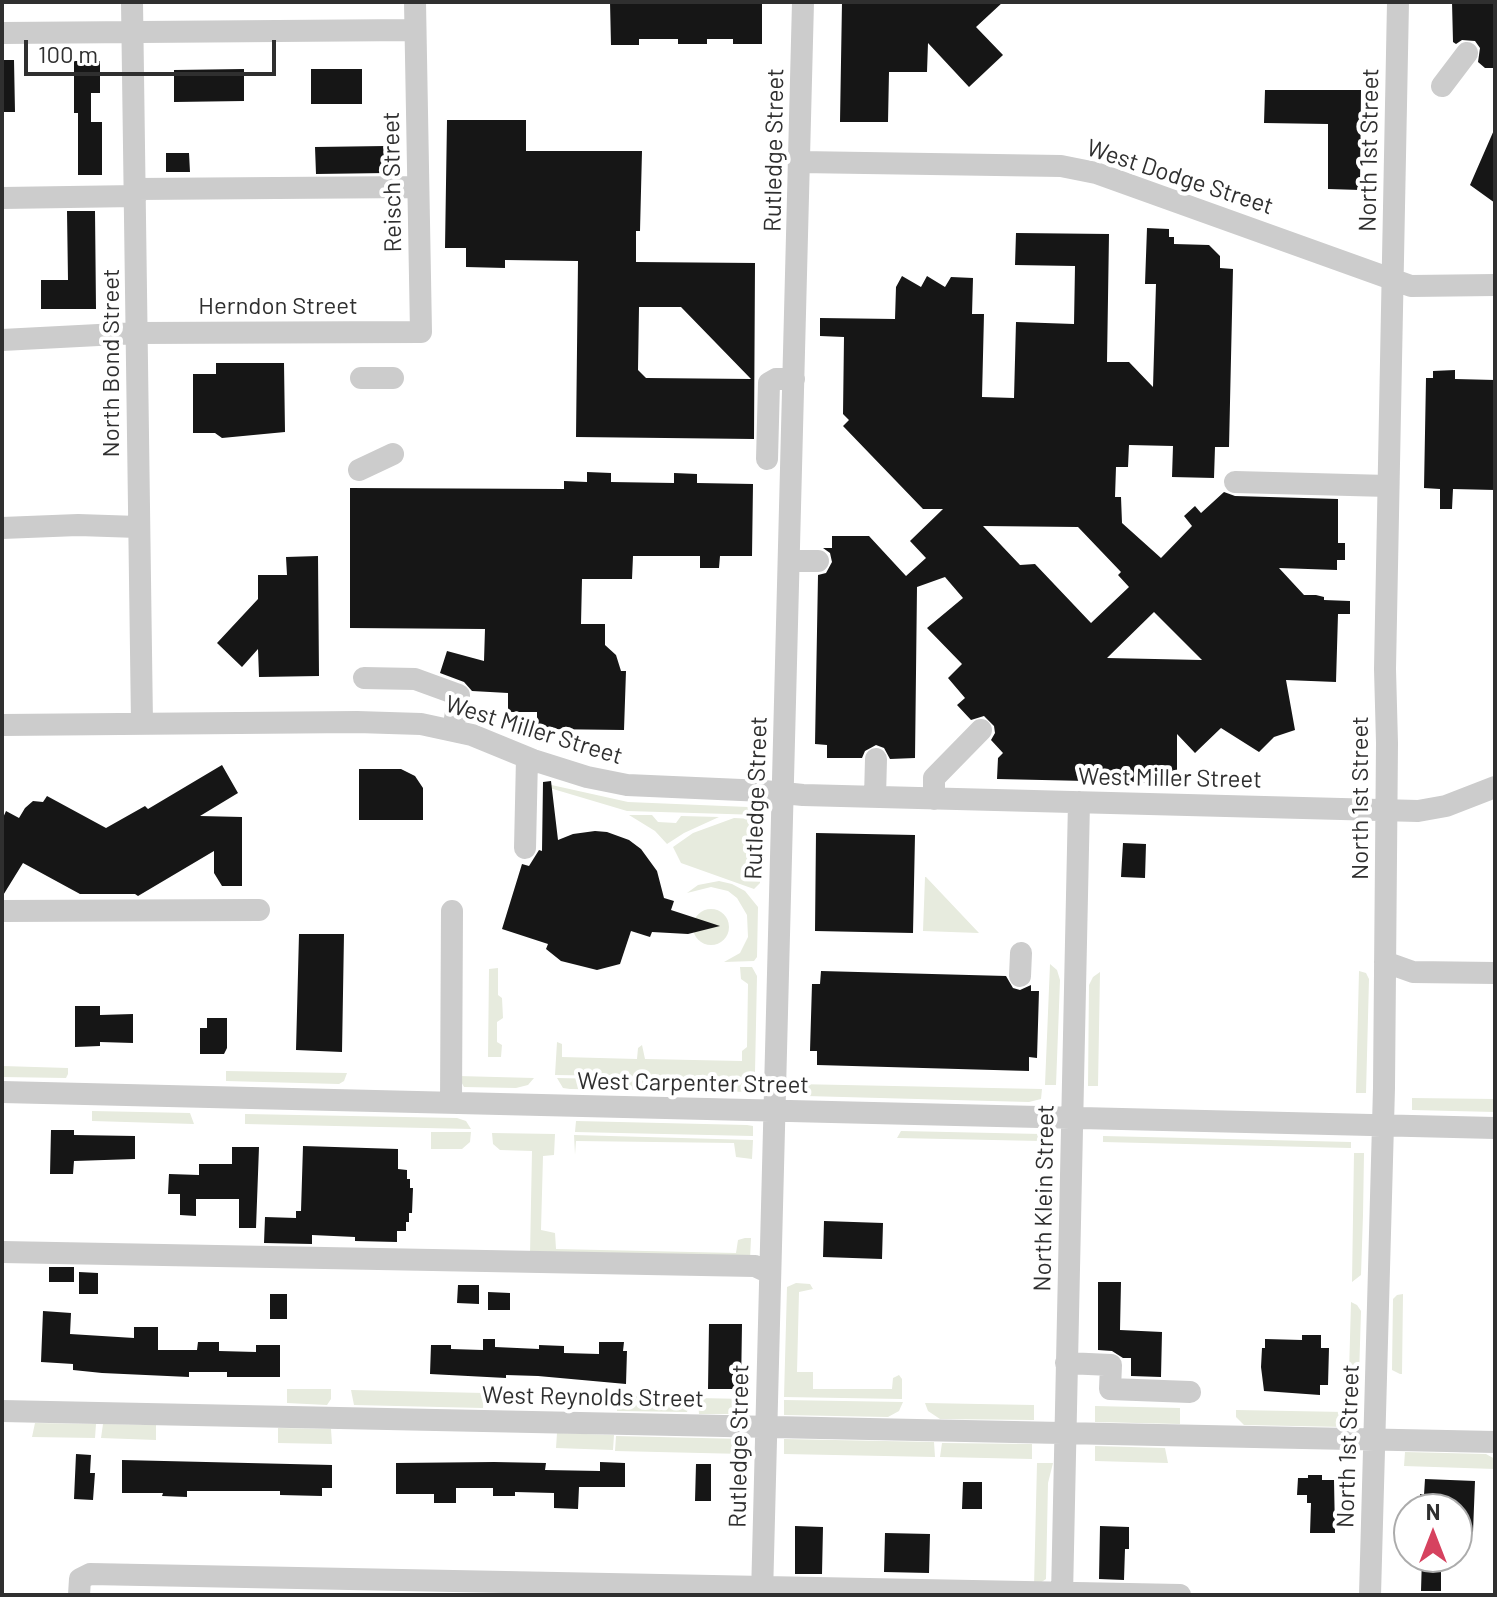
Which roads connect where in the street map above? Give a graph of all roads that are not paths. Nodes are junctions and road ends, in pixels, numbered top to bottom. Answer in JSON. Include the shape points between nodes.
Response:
{"nodes":[{"id":1,"x":132,"y":2,"type":"edge"},
{"id":2,"x":415,"y":2,"type":"edge"},
{"id":3,"x":803,"y":2,"type":"edge"},
{"id":4,"x":1398,"y":2,"type":"edge"},
{"id":5,"x":415,"y":30,"type":"junction"},
{"id":6,"x":133,"y":32,"type":"junction"},
{"id":7,"x":2,"y":33,"type":"edge"},
{"id":8,"x":1467,"y":53,"type":"dead end"},
{"id":9,"x":1442,"y":86,"type":"dead end"},
{"id":10,"x":800,"y":162,"type":"junction"},
{"id":11,"x":417,"y":187,"type":"junction"},
{"id":12,"x":136,"y":192,"type":"junction"},
{"id":13,"x":2,"y":198,"type":"edge"},
{"id":14,"x":1392,"y":278,"type":"junction"},
{"id":15,"x":1495,"y":285,"type":"edge"},
{"id":16,"x":421,"y":332,"type":"joint"},
{"id":17,"x":137,"y":333,"type":"junction"},
{"id":18,"x":2,"y":340,"type":"edge"},
{"id":19,"x":794,"y":379,"type":"junction"},
{"id":20,"x":393,"y":454,"type":"dead end"},
{"id":21,"x":767,"y":459,"type":"dead end"},
{"id":22,"x":359,"y":470,"type":"dead end"},
{"id":23,"x":1235,"y":482,"type":"dead end"},
{"id":24,"x":1388,"y":486,"type":"junction"},
{"id":25,"x":138,"y":527,"type":"junction"},
{"id":26,"x":2,"y":528,"type":"edge"},
{"id":27,"x":789,"y":561,"type":"junction"},
{"id":28,"x":818,"y":561,"type":"dead end"},
{"id":29,"x":364,"y":678,"type":"dead end"},
{"id":30,"x":142,"y":723,"type":"junction"},
{"id":31,"x":2,"y":725,"type":"edge"},
{"id":32,"x":453,"y":730,"type":"junction"},
{"id":33,"x":981,"y":730,"type":"dead end"},
{"id":34,"x":527,"y":758,"type":"junction"},
{"id":35,"x":876,"y":759,"type":"dead end"},
{"id":36,"x":1495,"y":787,"type":"edge"},
{"id":37,"x":783,"y":793,"type":"junction"},
{"id":38,"x":875,"y":797,"type":"junction"},
{"id":39,"x":934,"y":799,"type":"junction"},
{"id":40,"x":1079,"y":802,"type":"junction"},
{"id":41,"x":1386,"y":810,"type":"junction"},
{"id":42,"x":525,"y":848,"type":"dead end"},
{"id":43,"x":259,"y":910,"type":"dead end"},
{"id":44,"x":2,"y":911,"type":"edge"},
{"id":45,"x":452,"y":911,"type":"dead end"},
{"id":46,"x":1385,"y":962,"type":"junction"},
{"id":47,"x":1495,"y":973,"type":"edge"},
{"id":48,"x":2,"y":1092,"type":"edge"},
{"id":49,"x":451,"y":1103,"type":"junction"},
{"id":50,"x":773,"y":1110,"type":"junction"},
{"id":51,"x":1072,"y":1119,"type":"junction"},
{"id":52,"x":1382,"y":1126,"type":"junction"},
{"id":53,"x":1495,"y":1128,"type":"edge"},
{"id":54,"x":2,"y":1252,"type":"edge"},
{"id":55,"x":770,"y":1273,"type":"junction"},
{"id":56,"x":1066,"y":1363,"type":"junction"},
{"id":57,"x":1190,"y":1392,"type":"dead end"},
{"id":58,"x":2,"y":1411,"type":"edge"},
{"id":59,"x":765,"y":1427,"type":"junction"},
{"id":60,"x":1065,"y":1432,"type":"junction"},
{"id":61,"x":1374,"y":1439,"type":"junction"},
{"id":62,"x":1495,"y":1442,"type":"edge"},
{"id":63,"x":762,"y":1591,"type":"edge"},
{"id":64,"x":1062,"y":1594,"type":"edge"},
{"id":65,"x":79,"y":1595,"type":"edge"},
{"id":66,"x":1180,"y":1595,"type":"edge"},
{"id":67,"x":1370,"y":1595,"type":"edge"}],
"edges":[{"from":1,"to":6,"type":"street","name":"North Bond Street"},
{"from":2,"to":5,"type":"street","name":"Reisch Street"},
{"from":3,"to":10,"type":"street","name":"Rutledge Street"},
{"from":4,"to":14,"type":"street","name":"North 1st Street"},
{"from":5,"to":6,"type":"street"},
{"from":5,"to":11,"type":"street","name":"Reisch Street"},
{"from":6,"to":7,"type":"street"},
{"from":6,"to":12,"type":"street","name":"North Bond Street"},
{"from":8,"to":9,"type":"street"},
{"from":10,"to":14,"type":"street","name":"West Dodge Street","via":[[1061,166],[1096,173]]},
{"from":10,"to":19,"type":"street","name":"Rutledge Street"},
{"from":11,"to":12,"type":"street"},
{"from":11,"to":16,"type":"street","name":"Reisch Street"},
{"from":12,"to":13,"type":"street"},
{"from":12,"to":17,"type":"street","name":"North Bond Street"},
{"from":14,"to":15,"type":"street","name":"West Dodge Street","via":[[1411,286]]},
{"from":14,"to":24,"type":"street","name":"North 1st Street"},
{"from":16,"to":17,"type":"street","name":"Herndon Street"},
{"from":17,"to":18,"type":"street","name":"Herndon Street"},
{"from":17,"to":25,"type":"street","name":"North Bond Street"},
{"from":19,"to":21,"type":"street","via":[[769,383]]},
{"from":19,"to":27,"type":"street","name":"Rutledge Street"},
{"from":20,"to":22,"type":"street"},
{"from":23,"to":24,"type":"street"},
{"from":24,"to":41,"type":"street","name":"North 1st Street"},
{"from":25,"to":26,"type":"street"},
{"from":25,"to":30,"type":"street","name":"North Bond Street"},
{"from":27,"to":28,"type":"street"},
{"from":27,"to":37,"type":"street","name":"Rutledge Street"},
{"from":29,"to":32,"type":"street","via":[[415,679],[459,695]]},
{"from":30,"to":31,"type":"street","name":"West Miller Street"},
{"from":30,"to":32,"type":"street","name":"West Miller Street","via":[[388,722]]},
{"from":32,"to":34,"type":"street","name":"West Miller Street"},
{"from":33,"to":39,"type":"street","via":[[934,778]]},
{"from":34,"to":37,"type":"street","name":"West Miller Street","via":[[627,785]]},
{"from":34,"to":42,"type":"street"},
{"from":35,"to":38,"type":"street"},
{"from":36,"to":41,"type":"street","name":"West Miller Street","via":[[1446,806]]},
{"from":37,"to":38,"type":"street","name":"West Miller Street"},
{"from":37,"to":50,"type":"street","name":"Rutledge Street"},
{"from":38,"to":39,"type":"street","name":"West Miller Street"},
{"from":39,"to":40,"type":"street","name":"West Miller Street"},
{"from":40,"to":41,"type":"street","name":"West Miller Street"},
{"from":40,"to":51,"type":"street","name":"North Klein Street"},
{"from":41,"to":46,"type":"street","name":"North 1st Street"},
{"from":43,"to":44,"type":"street"},
{"from":45,"to":49,"type":"street"},
{"from":46,"to":47,"type":"street","via":[[1413,972]]},
{"from":46,"to":52,"type":"street","name":"North 1st Street"},
{"from":48,"to":49,"type":"street","name":"West Carpenter Street"},
{"from":49,"to":50,"type":"street","name":"West Carpenter Street"},
{"from":50,"to":51,"type":"street","name":"West Carpenter Street"},
{"from":50,"to":55,"type":"street","name":"Rutledge Street"},
{"from":51,"to":52,"type":"street","name":"West Carpenter Street"},
{"from":51,"to":56,"type":"street","name":"North Klein Street"},
{"from":52,"to":53,"type":"street","name":"West Carpenter Street"},
{"from":52,"to":61,"type":"street","name":"North 1st Street"},
{"from":54,"to":55,"type":"street","via":[[755,1266]]},
{"from":55,"to":59,"type":"street","name":"Rutledge Street"},
{"from":56,"to":57,"type":"street","via":[[1111,1365],[1110,1389]]},
{"from":56,"to":60,"type":"street","name":"North Klein Street"},
{"from":58,"to":59,"type":"street","name":"West Reynolds Street"},
{"from":59,"to":60,"type":"street","name":"West Reynolds Street"},
{"from":59,"to":63,"type":"street","name":"Rutledge Street"},
{"from":60,"to":61,"type":"street","name":"West Reynolds Street"},
{"from":60,"to":64,"type":"street","name":"North Klein Street"},
{"from":61,"to":62,"type":"street","name":"West Reynolds Street"},
{"from":61,"to":67,"type":"street","name":"North 1st Street"},
{"from":63,"to":64,"type":"street"},
{"from":63,"to":65,"type":"street","via":[[90,1574],[80,1579]]},
{"from":64,"to":66,"type":"street"}]}
